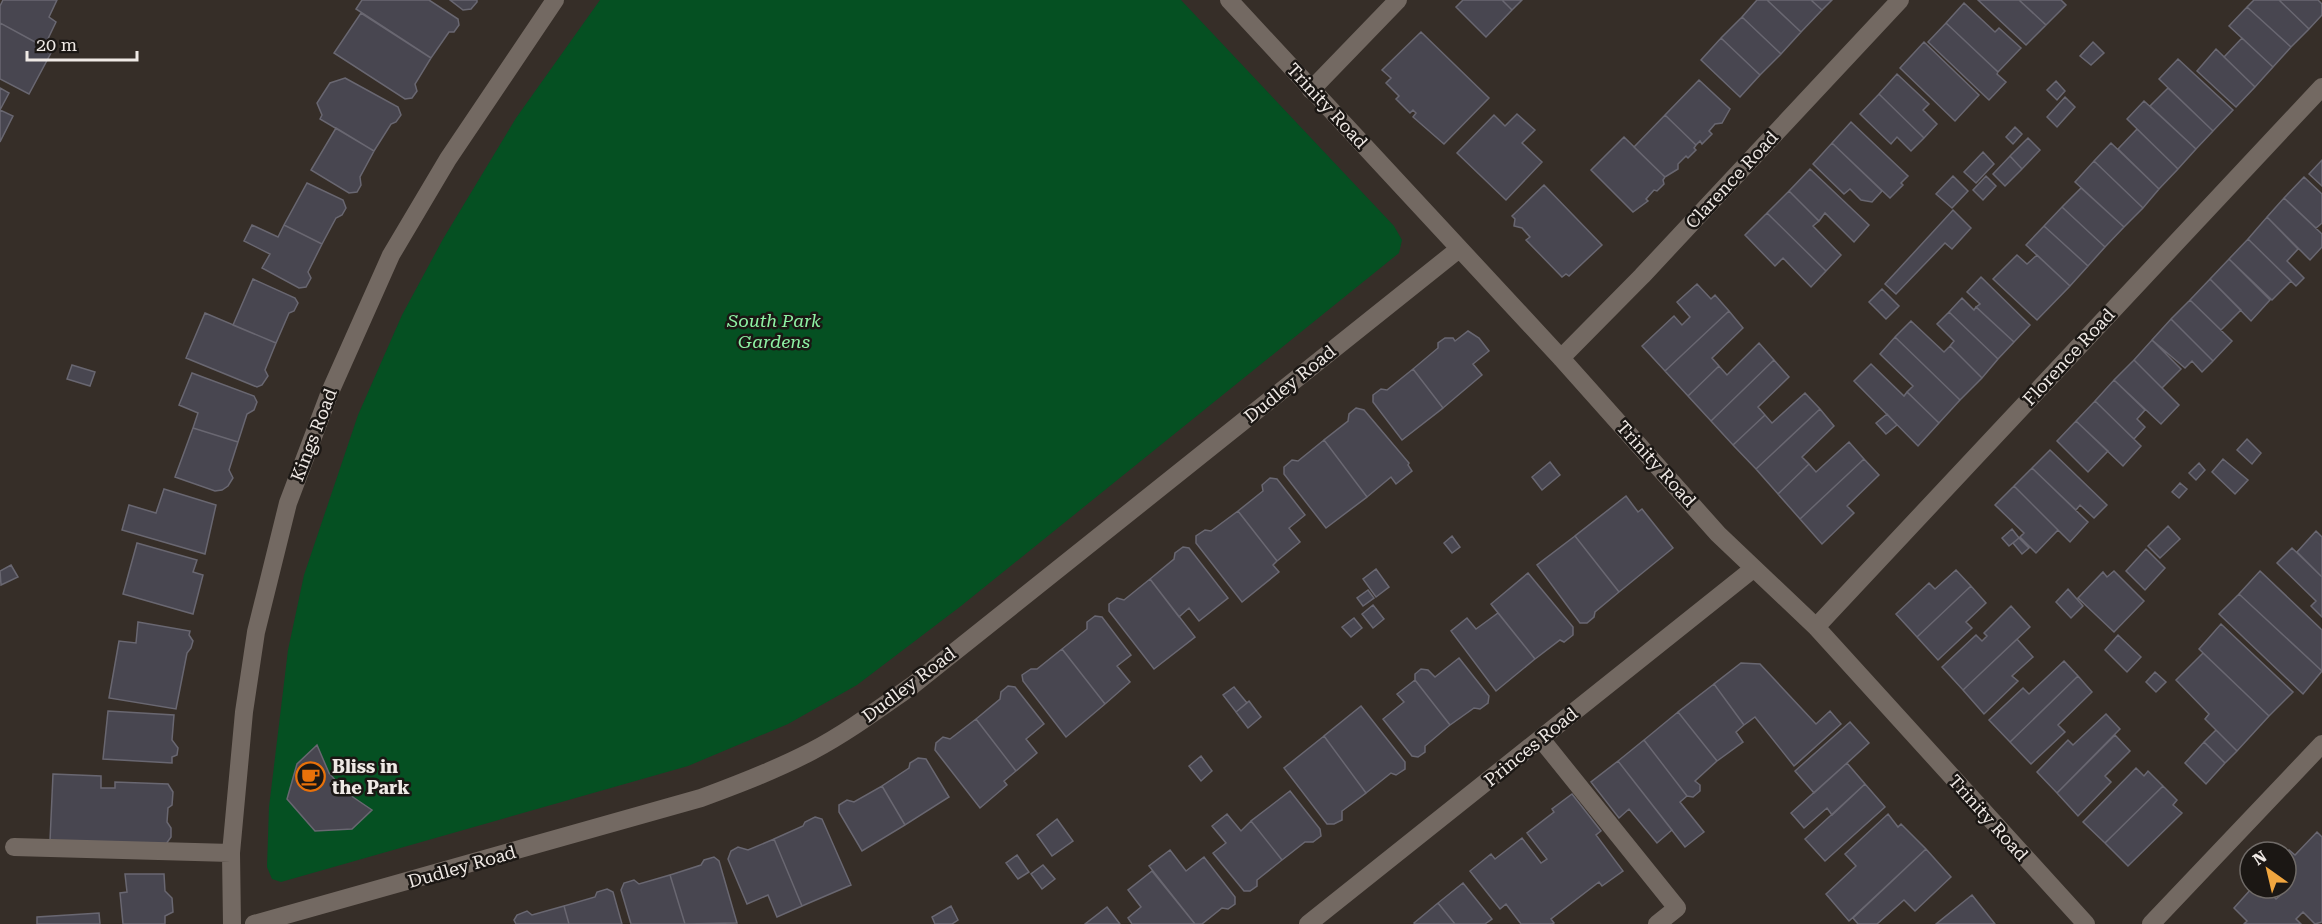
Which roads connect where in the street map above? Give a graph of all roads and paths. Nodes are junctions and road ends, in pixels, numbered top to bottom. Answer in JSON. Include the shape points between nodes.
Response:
{"nodes":[{"id":1,"x":555,"y":0,"type":"edge"},
{"id":2,"x":1229,"y":0,"type":"edge"},
{"id":3,"x":1398,"y":0,"type":"edge"},
{"id":4,"x":1900,"y":0,"type":"edge"},
{"id":5,"x":2322,"y":87,"type":"edge"},
{"id":6,"x":1311,"y":90,"type":"junction"},
{"id":7,"x":1459,"y":249,"type":"junction"},
{"id":8,"x":1561,"y":358,"type":"junction"},
{"id":9,"x":1753,"y":569,"type":"junction"},
{"id":10,"x":1816,"y":627,"type":"junction"},
{"id":11,"x":1541,"y":739,"type":"junction"},
{"id":12,"x":2319,"y":755,"type":"edge"},
{"id":13,"x":14,"y":847,"type":"dead end"},
{"id":14,"x":231,"y":853,"type":"junction"},
{"id":15,"x":232,"y":924,"type":"edge"},
{"id":16,"x":254,"y":924,"type":"edge"},
{"id":17,"x":1308,"y":924,"type":"edge"},
{"id":18,"x":1657,"y":924,"type":"edge"},
{"id":19,"x":2086,"y":924,"type":"edge"},
{"id":20,"x":2151,"y":924,"type":"edge"}],
"edges":[{"from":1,"to":14,"type":"street","name":"Kings Road","via":[[455,149],[391,255],[330,392],[288,503],[256,632]]},
{"from":2,"to":6,"type":"street","name":"Trinity Road"},
{"from":3,"to":6,"type":"street"},
{"from":4,"to":8,"type":"street","name":"Clarence Road"},
{"from":5,"to":10,"type":"street","name":"Florence Road"},
{"from":6,"to":7,"type":"street","name":"Trinity Road"},
{"from":7,"to":8,"type":"street","name":"Trinity Road"},
{"from":7,"to":16,"type":"street","name":"Dudley Road","via":[[913,685],[813,750],[701,798]]},
{"from":8,"to":9,"type":"street","name":"Trinity Road"},
{"from":9,"to":10,"type":"street","name":"Trinity Road"},
{"from":9,"to":11,"type":"street","name":"Princes Road"},
{"from":10,"to":19,"type":"street","name":"Trinity Road"},
{"from":11,"to":17,"type":"street","name":"Princes Road"},
{"from":11,"to":18,"type":"street","via":[[1677,908]]},
{"from":12,"to":20,"type":"street"},
{"from":13,"to":14,"type":"street"},
{"from":14,"to":15,"type":"street","name":"Kings Road"}]}
